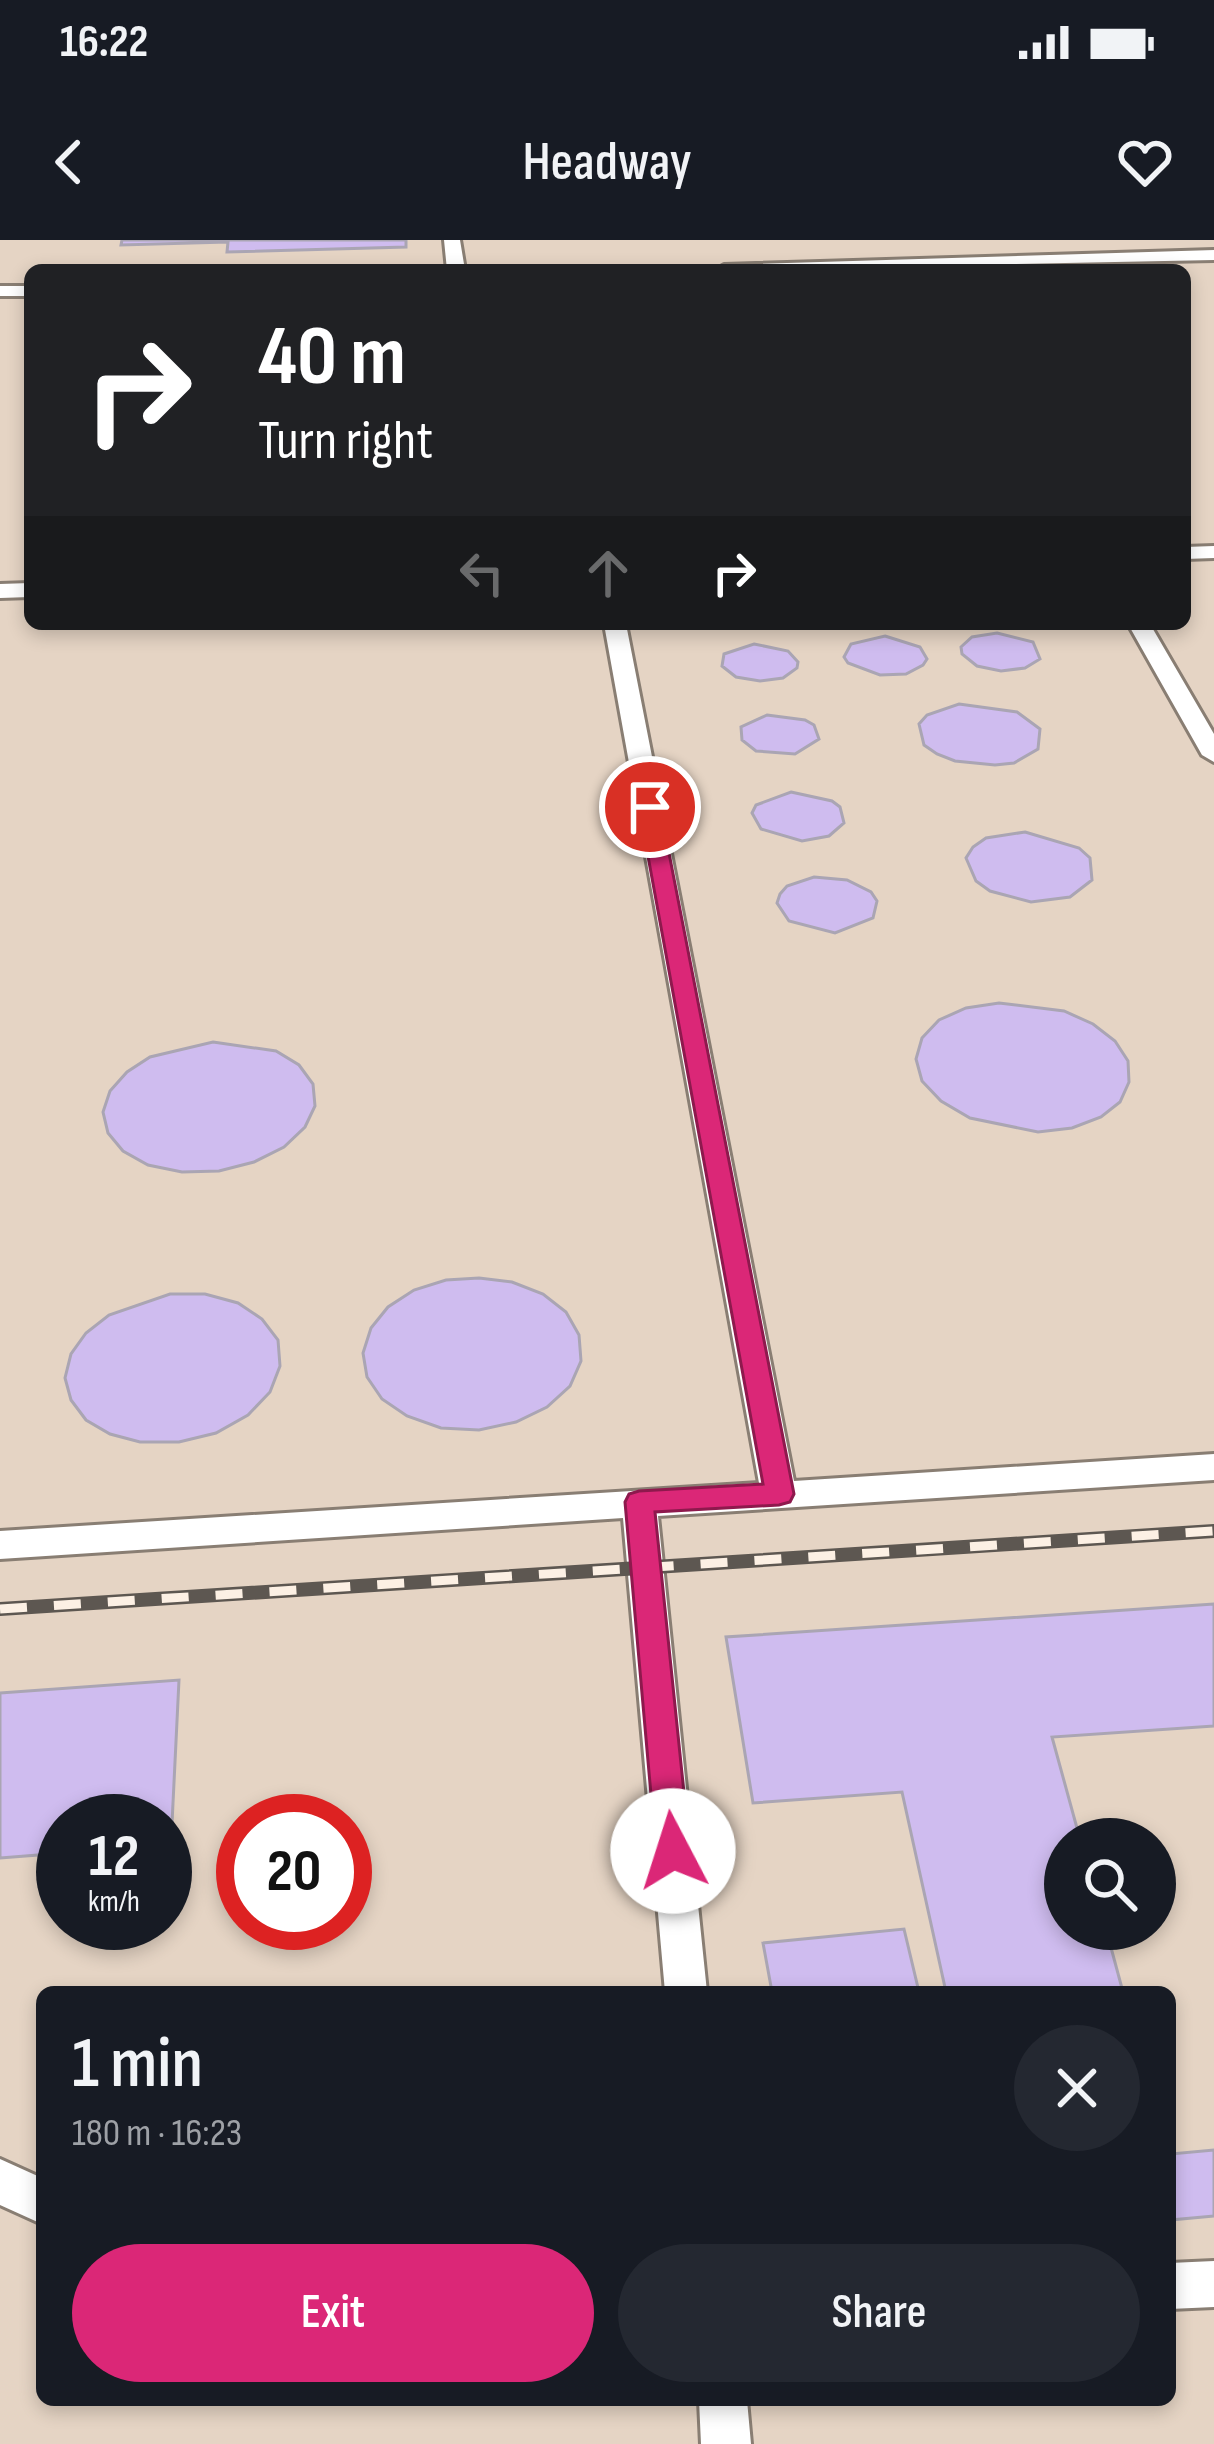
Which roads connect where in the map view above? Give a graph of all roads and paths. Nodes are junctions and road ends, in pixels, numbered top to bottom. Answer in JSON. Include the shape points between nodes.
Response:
{"nodes":[{"id":1,"x":1214,"y":255,"type":"edge"},
{"id":2,"x":920,"y":264,"type":"edge"},
{"id":3,"x":616,"y":630,"type":"edge"},
{"id":4,"x":1141,"y":630,"type":"edge"},
{"id":5,"x":1214,"y":755,"type":"edge"},
{"id":6,"x":1214,"y":1467,"type":"edge"},
{"id":7,"x":779,"y":1494,"type":"junction"},
{"id":8,"x":639,"y":1502,"type":"junction"},
{"id":9,"x":0,"y":1544,"type":"edge"},
{"id":10,"x":685,"y":1986,"type":"edge"},
{"id":11,"x":0,"y":2181,"type":"edge"},
{"id":12,"x":36,"y":2198,"type":"edge"},
{"id":13,"x":1214,"y":2284,"type":"edge"},
{"id":14,"x":1176,"y":2286,"type":"edge"},
{"id":15,"x":723,"y":2406,"type":"edge"},
{"id":16,"x":726,"y":2444,"type":"edge"}],
"edges":[{"from":1,"to":2,"type":"lane"},
{"from":3,"to":7,"type":"lane"},
{"from":4,"to":5,"type":"lane"},
{"from":6,"to":7,"type":"lane"},
{"from":7,"to":8,"type":"lane"},
{"from":8,"to":9,"type":"lane"},
{"from":8,"to":10,"type":"lane"},
{"from":11,"to":12,"type":"lane"},
{"from":13,"to":14,"type":"lane"},
{"from":15,"to":16,"type":"lane"}]}
